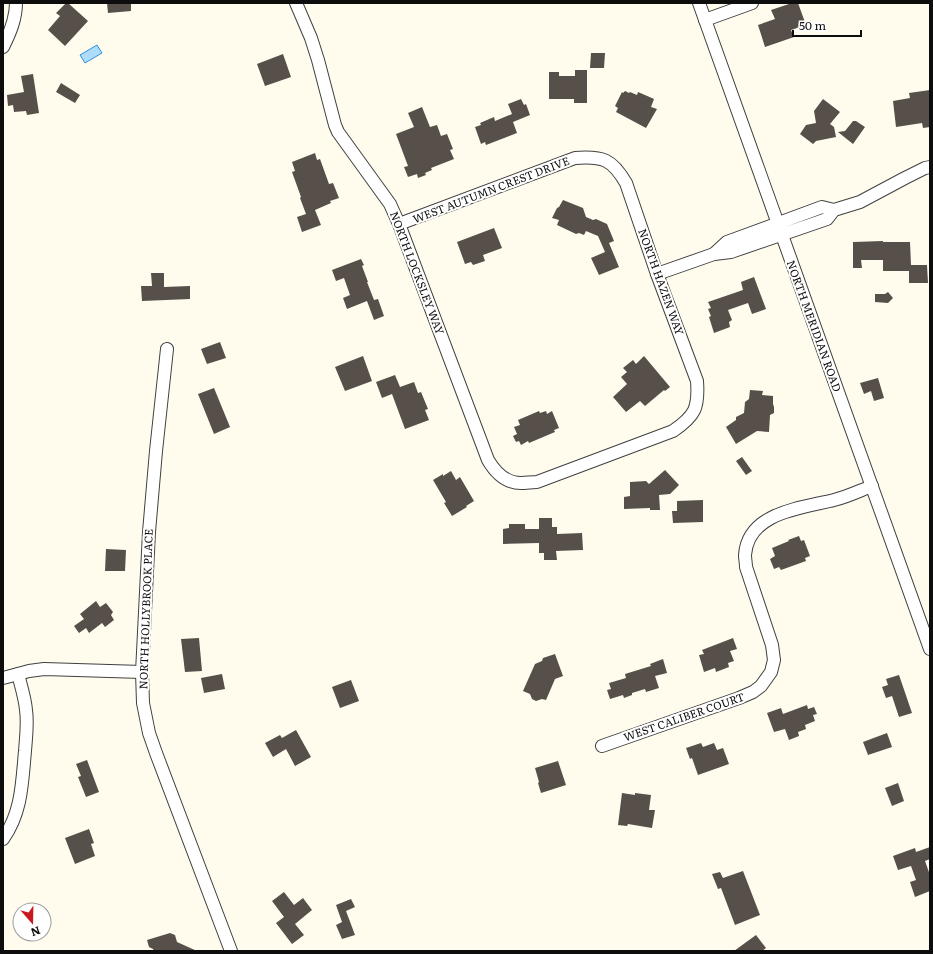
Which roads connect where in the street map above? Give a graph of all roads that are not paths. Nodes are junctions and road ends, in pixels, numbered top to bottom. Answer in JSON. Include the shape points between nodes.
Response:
{"nodes":[{"id":1,"x":16,"y":3,"type":"edge"},
{"id":2,"x":296,"y":3,"type":"edge"},
{"id":3,"x":699,"y":3,"type":"edge"},
{"id":4,"x":752,"y":3,"type":"edge"},
{"id":5,"x":705,"y":20,"type":"junction"},
{"id":6,"x":3,"y":47,"type":"edge"},
{"id":7,"x":606,"y":160,"type":"joint"},
{"id":8,"x":930,"y":168,"type":"edge"},
{"id":9,"x":399,"y":224,"type":"junction"},
{"id":10,"x":780,"y":229,"type":"junction"},
{"id":11,"x":657,"y":274,"type":"junction"},
{"id":12,"x":167,"y":349,"type":"dead end"},
{"id":13,"x":695,"y":411,"type":"joint"},
{"id":14,"x":872,"y":486,"type":"junction"},
{"id":15,"x":930,"y":649,"type":"edge"},
{"id":16,"x":142,"y":672,"type":"junction"},
{"id":17,"x":18,"y":674,"type":"junction"},
{"id":18,"x":3,"y":678,"type":"edge"},
{"id":19,"x":602,"y":746,"type":"dead end"},
{"id":20,"x":3,"y":839,"type":"edge"},
{"id":21,"x":231,"y":951,"type":"edge"}],
"edges":[{"from":1,"to":6,"type":"street","via":[[14,22]]},
{"from":2,"to":9,"type":"street","name":"NORTH LOCKSLEY WAY","via":[[311,38],[338,132],[390,204]]},
{"from":3,"to":5,"type":"street","name":"NORTH MERIDIAN ROAD"},
{"from":4,"to":5,"type":"street"},
{"from":5,"to":10,"type":"street","name":"NORTH MERIDIAN ROAD"},
{"from":7,"to":9,"type":"street","name":"WEST AUTUMN CREST DRIVE","via":[[575,158]]},
{"from":7,"to":11,"type":"street","name":"NORTH HAZEN WAY","via":[[619,170],[626,183]]},
{"from":8,"to":10,"type":"street","via":[[925,168],[860,202],[834,210],[822,207]]},
{"from":9,"to":13,"type":"street","name":"NORTH LOCKSLEY WAY","via":[[488,460],[505,479],[519,483],[537,482],[673,431],[685,423]]},
{"from":10,"to":11,"type":"street","via":[[727,242],[714,254]]},
{"from":10,"to":14,"type":"street","name":"NORTH MERIDIAN ROAD"},
{"from":11,"to":13,"type":"street","name":"NORTH HAZEN WAY","via":[[697,382]]},
{"from":12,"to":16,"type":"street","name":"NORTH HOLLYBROOK PLACE","via":[[148,532]]},
{"from":14,"to":15,"type":"street","name":"NORTH MERIDIAN ROAD"},
{"from":14,"to":19,"type":"street","name":"WEST CALIBER COURT","via":[[837,499],[799,508],[764,522],[755,530],[748,542],[746,567],[772,644],[774,660],[771,672],[761,686],[738,698]]},
{"from":16,"to":17,"type":"street","via":[[44,669]]},
{"from":16,"to":21,"type":"street","name":"NORTH HOLLYBROOK PLACE","via":[[143,703],[149,733]]},
{"from":17,"to":18,"type":"street"},
{"from":17,"to":20,"type":"street","via":[[27,722],[22,787],[12,825]]}]}
